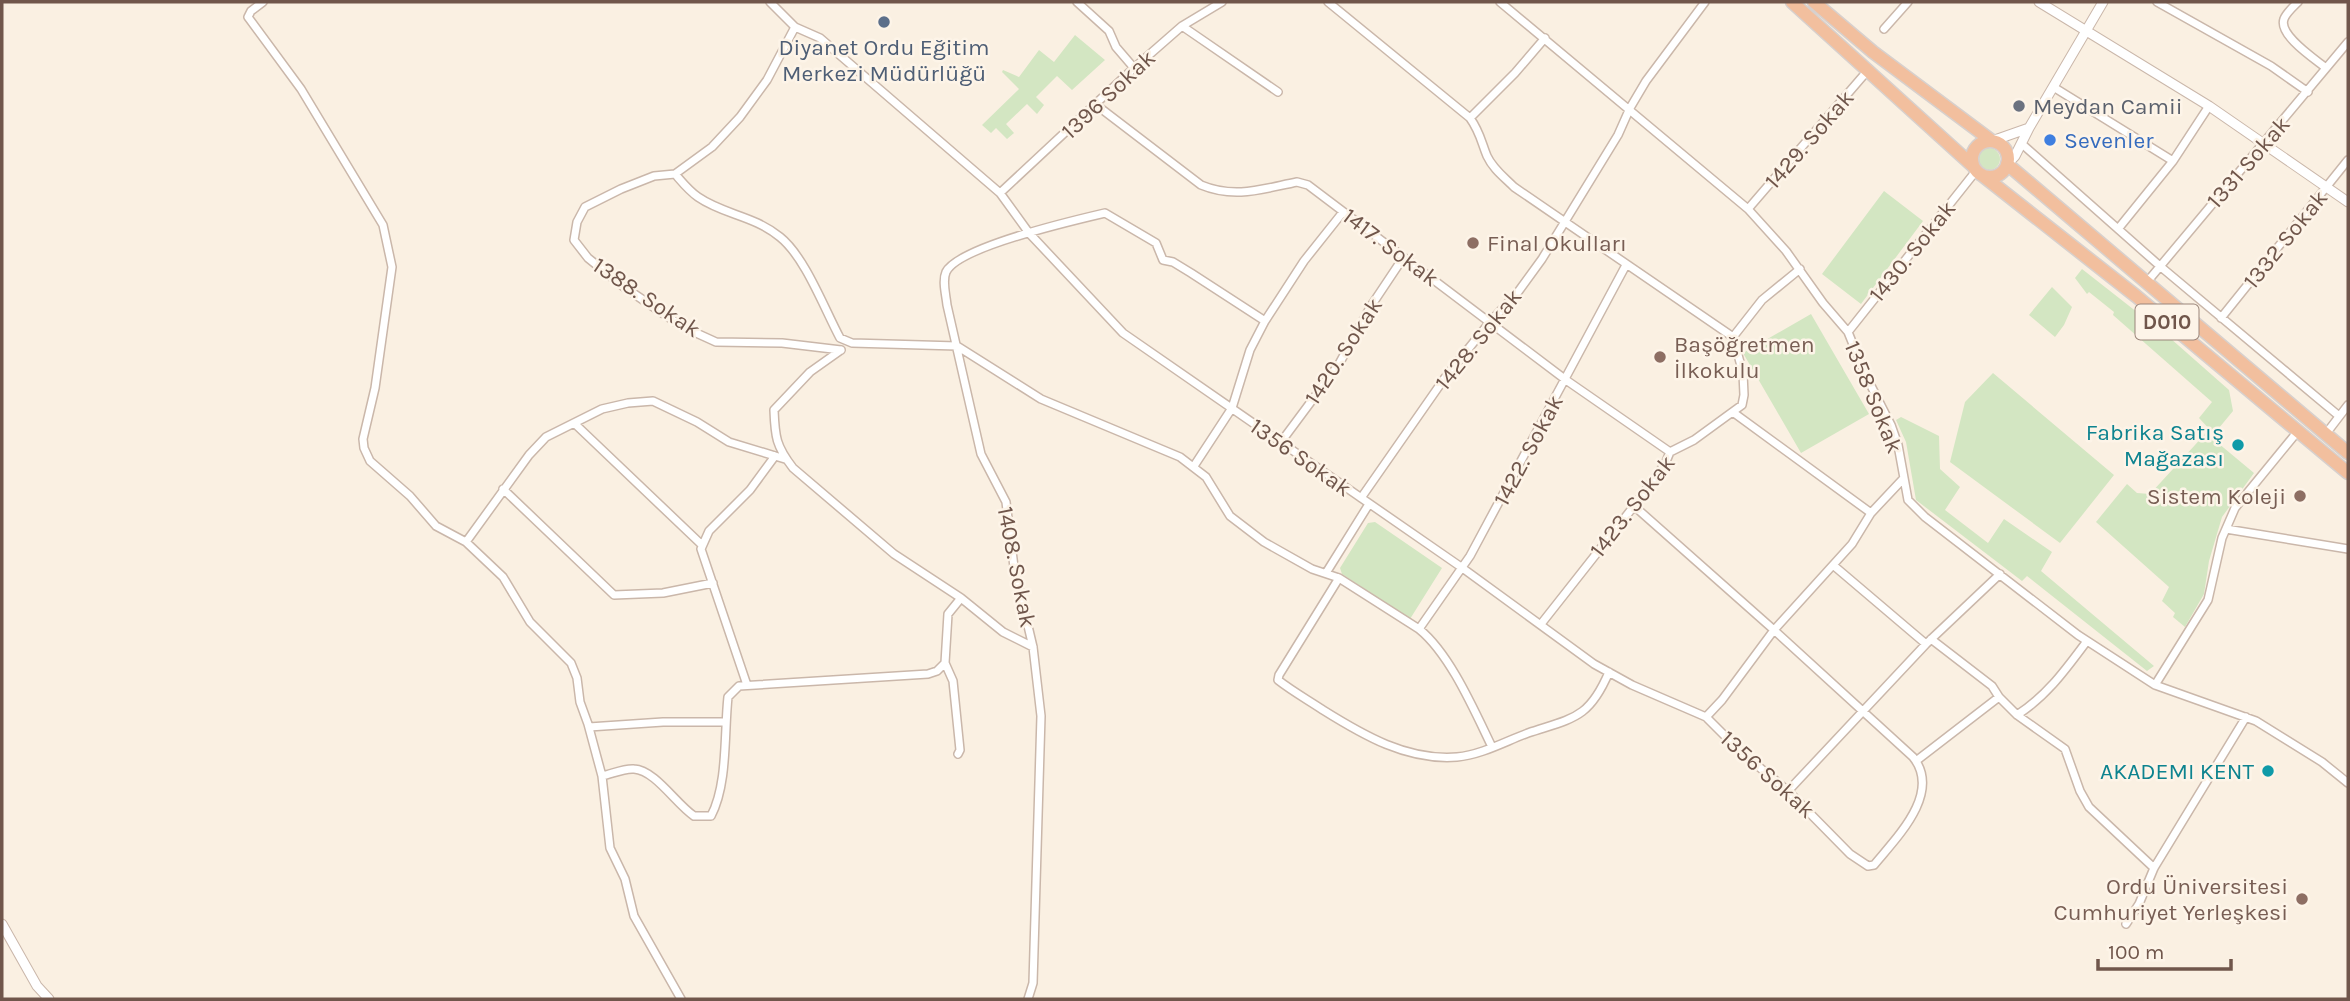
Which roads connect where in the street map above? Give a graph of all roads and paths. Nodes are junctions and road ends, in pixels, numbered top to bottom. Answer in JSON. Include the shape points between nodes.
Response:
{"nodes":[{"id":1,"x":263,"y":2,"type":"edge"},
{"id":2,"x":770,"y":2,"type":"edge"},
{"id":3,"x":1077,"y":2,"type":"edge"},
{"id":4,"x":1222,"y":2,"type":"edge"},
{"id":5,"x":1328,"y":2,"type":"edge"},
{"id":6,"x":1500,"y":2,"type":"edge"},
{"id":7,"x":1705,"y":2,"type":"edge"},
{"id":8,"x":1792,"y":2,"type":"edge"},
{"id":9,"x":1814,"y":2,"type":"edge"},
{"id":10,"x":1908,"y":2,"type":"edge"},
{"id":11,"x":2039,"y":2,"type":"edge"},
{"id":12,"x":2103,"y":2,"type":"edge"},
{"id":13,"x":2157,"y":2,"type":"edge"},
{"id":14,"x":2295,"y":2,"type":"edge"},
{"id":15,"x":1182,"y":26,"type":"junction"},
{"id":16,"x":795,"y":27,"type":"junction"},
{"id":17,"x":1884,"y":29,"type":"dead end"},
{"id":18,"x":2087,"y":31,"type":"junction"},
{"id":19,"x":1545,"y":38,"type":"junction"},
{"id":20,"x":2347,"y":48,"type":"edge"},
{"id":21,"x":1134,"y":68,"type":"junction"},
{"id":22,"x":2326,"y":68,"type":"junction"},
{"id":23,"x":1869,"y":69,"type":"junction"},
{"id":24,"x":2054,"y":88,"type":"junction"},
{"id":25,"x":1278,"y":92,"type":"dead end"},
{"id":26,"x":2308,"y":92,"type":"junction"},
{"id":27,"x":1095,"y":104,"type":"junction"},
{"id":28,"x":2209,"y":106,"type":"junction"},
{"id":29,"x":1630,"y":108,"type":"junction"},
{"id":30,"x":1470,"y":118,"type":"junction"},
{"id":31,"x":2029,"y":128,"type":"junction"},
{"id":32,"x":1992,"y":141,"type":"junction"},
{"id":33,"x":2265,"y":143,"type":"junction"},
{"id":34,"x":2022,"y":144,"type":"junction"},
{"id":35,"x":2348,"y":160,"type":"edge"},
{"id":36,"x":2173,"y":161,"type":"junction"},
{"id":37,"x":2007,"y":164,"type":"junction"},
{"id":38,"x":1977,"y":171,"type":"junction"},
{"id":39,"x":675,"y":174,"type":"junction"},
{"id":40,"x":2328,"y":187,"type":"junction"},
{"id":41,"x":1000,"y":193,"type":"junction"},
{"id":42,"x":2348,"y":202,"type":"edge"},
{"id":43,"x":1748,"y":209,"type":"junction"},
{"id":44,"x":1343,"y":212,"type":"junction"},
{"id":45,"x":1566,"y":221,"type":"junction"},
{"id":46,"x":2118,"y":229,"type":"junction"},
{"id":47,"x":1029,"y":233,"type":"junction"},
{"id":48,"x":1403,"y":258,"type":"junction"},
{"id":49,"x":1626,"y":265,"type":"junction"},
{"id":50,"x":2161,"y":267,"type":"junction"},
{"id":51,"x":1800,"y":268,"type":"junction"},
{"id":52,"x":2147,"y":282,"type":"junction"},
{"id":53,"x":2221,"y":318,"type":"junction"},
{"id":54,"x":1265,"y":321,"type":"junction"},
{"id":55,"x":1490,"y":321,"type":"junction"},
{"id":56,"x":1848,"y":332,"type":"junction"},
{"id":57,"x":1733,"y":337,"type":"junction"},
{"id":58,"x":852,"y":343,"type":"junction"},
{"id":59,"x":957,"y":346,"type":"junction"},
{"id":60,"x":841,"y":350,"type":"junction"},
{"id":61,"x":1566,"y":380,"type":"junction"},
{"id":62,"x":2348,"y":405,"type":"edge"},
{"id":63,"x":1231,"y":408,"type":"junction"},
{"id":64,"x":1734,"y":412,"type":"junction"},
{"id":65,"x":2339,"y":416,"type":"junction"},
{"id":66,"x":574,"y":423,"type":"junction"},
{"id":67,"x":2298,"y":431,"type":"junction"},
{"id":68,"x":2325,"y":435,"type":"junction"},
{"id":69,"x":1281,"y":442,"type":"junction"},
{"id":70,"x":1670,"y":452,"type":"junction"},
{"id":71,"x":2348,"y":453,"type":"edge"},
{"id":72,"x":775,"y":456,"type":"junction"},
{"id":73,"x":786,"y":459,"type":"junction"},
{"id":74,"x":1194,"y":466,"type":"junction"},
{"id":75,"x":2348,"y":473,"type":"edge"},
{"id":76,"x":1903,"y":479,"type":"junction"},
{"id":77,"x":503,"y":489,"type":"junction"},
{"id":78,"x":1361,"y":498,"type":"junction"},
{"id":79,"x":1369,"y":504,"type":"junction"},
{"id":80,"x":1634,"y":506,"type":"junction"},
{"id":81,"x":1871,"y":513,"type":"junction"},
{"id":82,"x":2226,"y":529,"type":"junction"},
{"id":83,"x":466,"y":542,"type":"junction"},
{"id":84,"x":702,"y":545,"type":"junction"},
{"id":85,"x":2348,"y":549,"type":"edge"},
{"id":86,"x":1833,"y":565,"type":"junction"},
{"id":87,"x":1461,"y":567,"type":"junction"},
{"id":88,"x":1326,"y":573,"type":"junction"},
{"id":89,"x":2000,"y":574,"type":"junction"},
{"id":90,"x":1339,"y":578,"type":"junction"},
{"id":91,"x":713,"y":583,"type":"junction"},
{"id":92,"x":961,"y":598,"type":"junction"},
{"id":93,"x":1541,"y":624,"type":"junction"},
{"id":94,"x":1419,"y":629,"type":"junction"},
{"id":95,"x":1774,"y":630,"type":"junction"},
{"id":96,"x":1929,"y":641,"type":"junction"},
{"id":97,"x":2087,"y":641,"type":"junction"},
{"id":98,"x":1033,"y":647,"type":"junction"},
{"id":99,"x":945,"y":663,"type":"junction"},
{"id":100,"x":1608,"y":672,"type":"junction"},
{"id":101,"x":747,"y":685,"type":"junction"},
{"id":102,"x":2155,"y":685,"type":"junction"},
{"id":103,"x":1999,"y":697,"type":"junction"},
{"id":104,"x":1863,"y":710,"type":"junction"},
{"id":105,"x":2017,"y":715,"type":"junction"},
{"id":106,"x":1706,"y":717,"type":"junction"},
{"id":107,"x":2246,"y":717,"type":"junction"},
{"id":108,"x":725,"y":722,"type":"junction"},
{"id":109,"x":589,"y":727,"type":"junction"},
{"id":110,"x":1492,"y":747,"type":"junction"},
{"id":111,"x":958,"y":754,"type":"dead end"},
{"id":112,"x":1916,"y":761,"type":"junction"},
{"id":113,"x":602,"y":776,"type":"junction"},
{"id":114,"x":2348,"y":783,"type":"edge"},
{"id":115,"x":1788,"y":791,"type":"junction"},
{"id":116,"x":2154,"y":868,"type":"junction"},
{"id":117,"x":2,"y":924,"type":"edge"},
{"id":118,"x":2126,"y":924,"type":"dead end"},
{"id":119,"x":50,"y":999,"type":"edge"},
{"id":120,"x":681,"y":999,"type":"edge"},
{"id":121,"x":1028,"y":999,"type":"edge"}],
"edges":[{"from":1,"to":83,"type":"street","via":[[248,17],[302,89],[383,225],[392,267],[364,448],[370,461],[436,526]]},
{"from":2,"to":16,"type":"street","name":"1356 Sokak"},
{"from":3,"to":21,"type":"street","via":[[1109,31]]},
{"from":4,"to":15,"type":"street","name":"1396 Sokak"},
{"from":5,"to":30,"type":"street"},
{"from":6,"to":19,"type":"street","name":"1358 Sokak"},
{"from":7,"to":29,"type":"street","name":"1428. Sokak"},
{"from":8,"to":23,"type":"highway","number":"D010"},
{"from":9,"to":32,"type":"highway"},
{"from":10,"to":17,"type":"street"},
{"from":11,"to":18,"type":"street"},
{"from":12,"to":18,"type":"street"},
{"from":13,"to":26,"type":"street"},
{"from":14,"to":22,"type":"street","via":[[2283,27]]},
{"from":15,"to":21,"type":"street","name":"1396 Sokak"},
{"from":15,"to":25,"type":"street"},
{"from":16,"to":39,"type":"street","name":"1388. Sokak","via":[[767,80],[740,117],[712,147]]},
{"from":16,"to":41,"type":"street","name":"1356 Sokak","via":[[820,38]]},
{"from":18,"to":24,"type":"street"},
{"from":18,"to":28,"type":"street"},
{"from":19,"to":29,"type":"street","name":"1358 Sokak"},
{"from":19,"to":30,"type":"street"},
{"from":20,"to":22,"type":"street","name":"1331 Sokak"},
{"from":21,"to":27,"type":"street","name":"1396 Sokak"},
{"from":22,"to":26,"type":"street","name":"1331 Sokak"},
{"from":23,"to":38,"type":"highway","number":"D010"},
{"from":23,"to":43,"type":"street","name":"1429. Sokak"},
{"from":24,"to":31,"type":"street"},
{"from":24,"to":36,"type":"street"},
{"from":26,"to":33,"type":"street","name":"1331 Sokak"},
{"from":27,"to":41,"type":"street","name":"1396 Sokak"},
{"from":27,"to":44,"type":"street","name":"1417. Sokak","via":[[1201,185],[1217,192],[1232,194],[1297,183],[1308,185]]},
{"from":28,"to":33,"type":"street"},
{"from":28,"to":36,"type":"street"},
{"from":29,"to":43,"type":"street","name":"1358 Sokak"},
{"from":29,"to":45,"type":"street","name":"1428. Sokak"},
{"from":30,"to":45,"type":"street","via":[[1496,171]]},
{"from":31,"to":32,"type":"street"},
{"from":31,"to":34,"type":"street"},
{"from":32,"to":37,"type":"highway","via":[[2004,148]]},
{"from":32,"to":38,"type":"highway","via":[[1977,146],[1972,155]]},
{"from":33,"to":40,"type":"street"},
{"from":33,"to":50,"type":"street","name":"1331 Sokak"},
{"from":34,"to":37,"type":"street"},
{"from":34,"to":46,"type":"street"},
{"from":35,"to":40,"type":"street","name":"1332 Sokak"},
{"from":36,"to":46,"type":"street"},
{"from":37,"to":38,"type":"highway","via":[[1998,175]]},
{"from":37,"to":52,"type":"highway","number":"D010"},
{"from":38,"to":56,"type":"street","name":"1430. Sokak"},
{"from":38,"to":67,"type":"highway","number":"D010"},
{"from":39,"to":58,"type":"street","via":[[697,197],[753,219],[780,237],[796,254],[840,338]]},
{"from":39,"to":60,"type":"street","name":"1388. Sokak","via":[[654,176],[585,207],[574,240],[587,258],[683,327],[716,342]]},
{"from":40,"to":42,"type":"street"},
{"from":40,"to":53,"type":"street","name":"1332 Sokak"},
{"from":41,"to":47,"type":"street","name":"1356 Sokak"},
{"from":43,"to":51,"type":"street","name":"1358 Sokak"},
{"from":44,"to":48,"type":"street","name":"1417. Sokak"},
{"from":44,"to":54,"type":"street"},
{"from":45,"to":49,"type":"street"},
{"from":45,"to":55,"type":"street","name":"1428. Sokak","via":[[1518,292]]},
{"from":46,"to":50,"type":"street"},
{"from":47,"to":54,"type":"street","name":"1408. Sokak","via":[[1105,213],[1156,243],[1163,260]]},
{"from":47,"to":59,"type":"street","name":"1408. Sokak","via":[[978,250],[947,270],[947,304]]},
{"from":47,"to":63,"type":"street","name":"1356 Sokak","via":[[1123,333]]},
{"from":48,"to":55,"type":"street","name":"1417. Sokak"},
{"from":48,"to":69,"type":"street","name":"1420. Sokak","via":[[1339,364]]},
{"from":49,"to":57,"type":"street"},
{"from":49,"to":61,"type":"street","name":"1422. Sokak"},
{"from":50,"to":52,"type":"street","name":"1331 Sokak"},
{"from":50,"to":53,"type":"street"},
{"from":51,"to":56,"type":"street","name":"1358 Sokak"},
{"from":51,"to":57,"type":"street","via":[[1762,300]]},
{"from":52,"to":68,"type":"highway","number":"D010"},
{"from":53,"to":65,"type":"street"},
{"from":54,"to":63,"type":"street"},
{"from":55,"to":61,"type":"street","name":"1417. Sokak"},
{"from":55,"to":78,"type":"street","name":"1428. Sokak"},
{"from":56,"to":76,"type":"street","name":"1358 Sokak","via":[[1891,425]]},
{"from":57,"to":64,"type":"street","via":[[1744,395]]},
{"from":58,"to":59,"type":"street"},
{"from":58,"to":60,"type":"street"},
{"from":59,"to":74,"type":"street","via":[[1041,399]]},
{"from":59,"to":98,"type":"street","name":"1408. Sokak","via":[[981,454],[1006,502],[1014,567]]},
{"from":60,"to":73,"type":"street","via":[[810,372],[774,410],[775,441]]},
{"from":61,"to":70,"type":"street","name":"1417. Sokak"},
{"from":61,"to":87,"type":"street","name":"1422. Sokak"},
{"from":62,"to":65,"type":"street"},
{"from":63,"to":69,"type":"street","name":"1356 Sokak"},
{"from":63,"to":74,"type":"street"},
{"from":64,"to":70,"type":"street","name":"1423. Sokak"},
{"from":64,"to":81,"type":"street"},
{"from":65,"to":68,"type":"street"},
{"from":66,"to":72,"type":"street","via":[[602,409],[653,401],[729,442]]},
{"from":66,"to":77,"type":"street","via":[[546,437]]},
{"from":66,"to":84,"type":"street"},
{"from":67,"to":75,"type":"highway","number":"D010"},
{"from":67,"to":82,"type":"street","via":[[2245,494]]},
{"from":68,"to":71,"type":"highway","number":"D010"},
{"from":69,"to":78,"type":"street","name":"1356 Sokak"},
{"from":70,"to":80,"type":"street","name":"1423. Sokak"},
{"from":72,"to":73,"type":"street"},
{"from":72,"to":84,"type":"street"},
{"from":73,"to":92,"type":"street","via":[[894,554]]},
{"from":74,"to":88,"type":"street","via":[[1230,516],[1265,542]]},
{"from":76,"to":81,"type":"street"},
{"from":76,"to":89,"type":"street","name":"1358 Sokak","via":[[1915,508]]},
{"from":77,"to":83,"type":"street"},
{"from":77,"to":91,"type":"street","via":[[614,594],[663,593]]},
{"from":78,"to":79,"type":"street","name":"1356 Sokak"},
{"from":79,"to":87,"type":"street","name":"1356 Sokak"},
{"from":79,"to":88,"type":"street"},
{"from":80,"to":93,"type":"street","name":"1423. Sokak"},
{"from":80,"to":95,"type":"street"},
{"from":81,"to":86,"type":"street"},
{"from":82,"to":85,"type":"street"},
{"from":82,"to":102,"type":"street","via":[[2208,600]]},
{"from":83,"to":109,"type":"street","via":[[503,578],[530,622],[571,663]]},
{"from":84,"to":91,"type":"street"},
{"from":86,"to":95,"type":"street"},
{"from":86,"to":96,"type":"street"},
{"from":87,"to":93,"type":"street","name":"1356 Sokak"},
{"from":87,"to":94,"type":"street","name":"1422. Sokak"},
{"from":88,"to":90,"type":"street"},
{"from":89,"to":96,"type":"street"},
{"from":89,"to":97,"type":"street","name":"1358 Sokak"},
{"from":90,"to":94,"type":"street"},
{"from":90,"to":110,"type":"street","via":[[1278,680],[1383,745],[1422,755],[1458,757]]},
{"from":91,"to":101,"type":"street"},
{"from":92,"to":98,"type":"street","via":[[1003,632]]},
{"from":92,"to":99,"type":"street","via":[[948,614]]},
{"from":93,"to":100,"type":"street","name":"1356 Sokak"},
{"from":94,"to":110,"type":"street","via":[[1440,652]]},
{"from":95,"to":104,"type":"street"},
{"from":95,"to":106,"type":"street"},
{"from":96,"to":103,"type":"street","via":[[1992,685]]},
{"from":96,"to":104,"type":"street"},
{"from":97,"to":102,"type":"street","name":"1358 Sokak"},
{"from":97,"to":105,"type":"street","via":[[2035,704]]},
{"from":98,"to":121,"type":"street","name":"1408. Sokak","via":[[1041,716],[1033,983]]},
{"from":99,"to":101,"type":"street","via":[[928,674]]},
{"from":99,"to":111,"type":"street","via":[[953,681]]},
{"from":100,"to":106,"type":"street","name":"1356 Sokak"},
{"from":100,"to":110,"type":"street","via":[[1593,703],[1580,715]]},
{"from":101,"to":108,"type":"street","via":[[728,697]]},
{"from":102,"to":107,"type":"street","name":"1358 Sokak"},
{"from":103,"to":105,"type":"street"},
{"from":103,"to":112,"type":"street"},
{"from":104,"to":112,"type":"street"},
{"from":104,"to":115,"type":"street"},
{"from":105,"to":116,"type":"street","via":[[2065,750],[2089,807]]},
{"from":106,"to":115,"type":"street","name":"1356 Sokak"},
{"from":107,"to":114,"type":"street","name":"1358 Sokak","via":[[2284,737]]},
{"from":107,"to":116,"type":"street"},
{"from":108,"to":109,"type":"street"},
{"from":108,"to":113,"type":"street","via":[[722,774],[711,816],[694,816],[645,771]]},
{"from":109,"to":113,"type":"street"},
{"from":112,"to":115,"type":"street","name":"1356 Sokak","via":[[1923,780],[1919,805],[1874,865],[1850,854]]},
{"from":113,"to":120,"type":"street","via":[[610,848],[625,879],[634,916]]},
{"from":116,"to":118,"type":"street"},
{"from":117,"to":119,"type":"street","via":[[37,986]]}]}
